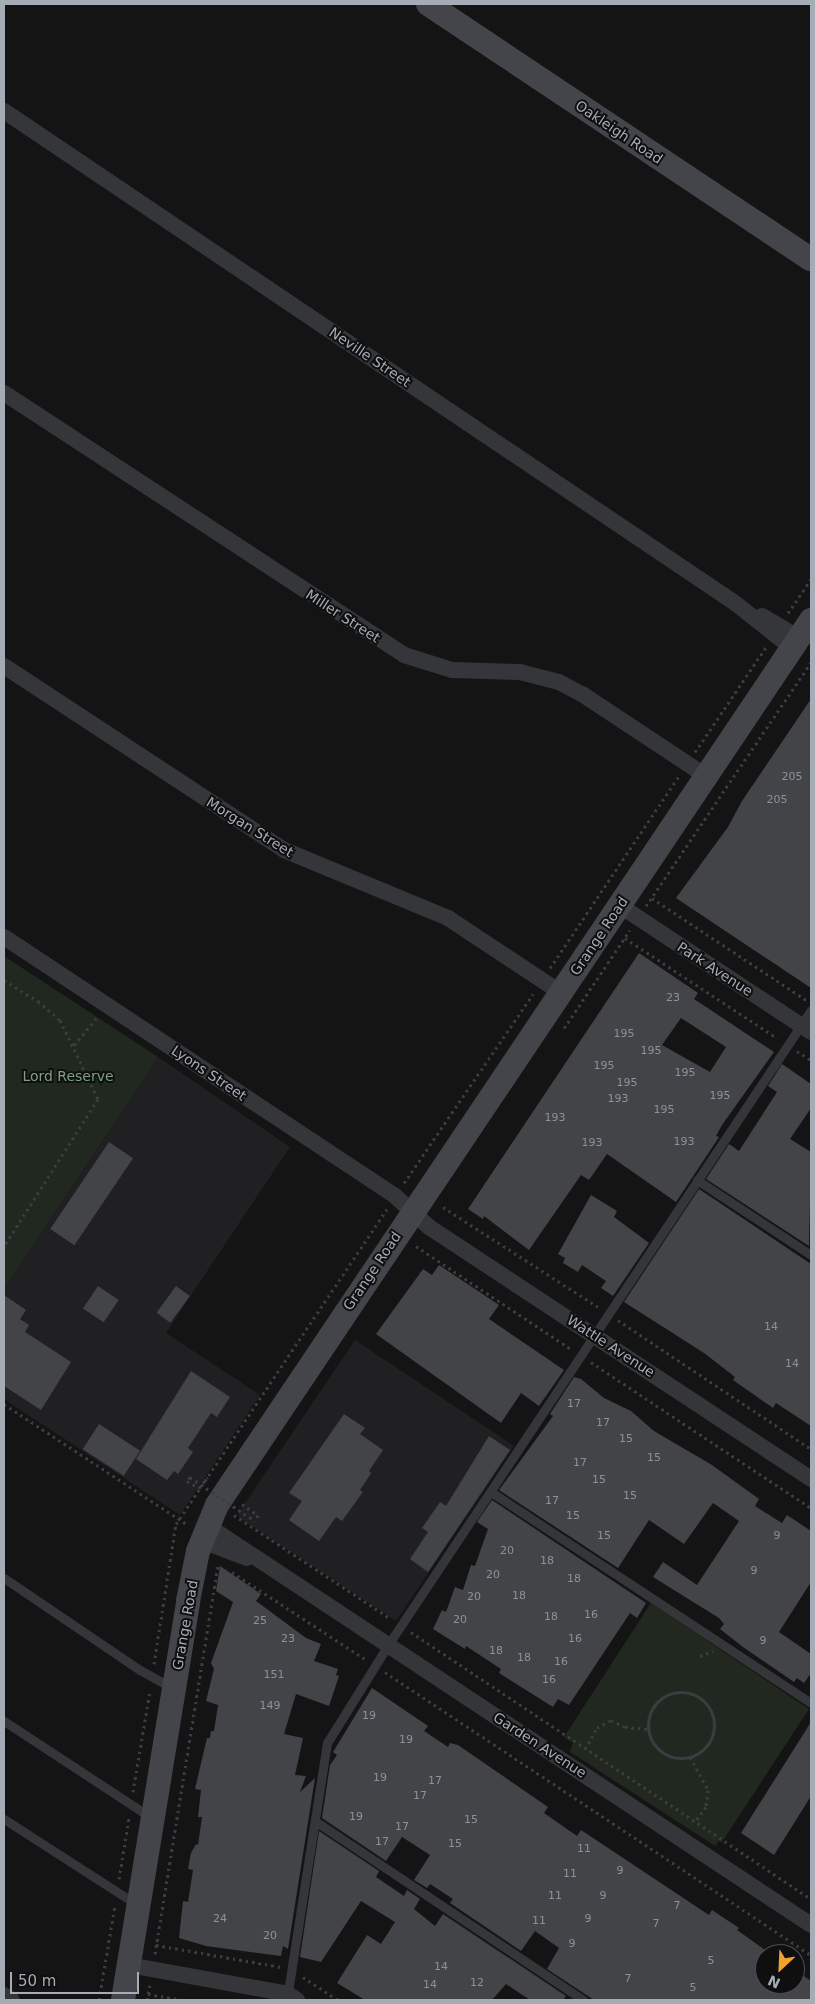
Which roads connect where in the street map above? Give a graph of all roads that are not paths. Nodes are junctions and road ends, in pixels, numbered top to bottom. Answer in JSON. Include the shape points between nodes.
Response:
{"nodes":[{"id":1,"x":428,"y":4,"type":"edge"},
{"id":2,"x":4,"y":111,"type":"edge"},
{"id":3,"x":811,"y":259,"type":"edge"},
{"id":4,"x":4,"y":393,"type":"edge"},
{"id":5,"x":801,"y":635,"type":"edge"},
{"id":6,"x":4,"y":666,"type":"edge"},
{"id":7,"x":706,"y":776,"type":"junction"},
{"id":8,"x":629,"y":912,"type":"junction"},
{"id":9,"x":4,"y":938,"type":"edge"},
{"id":10,"x":560,"y":992,"type":"junction"},
{"id":11,"x":811,"y":1010,"type":"edge"},
{"id":12,"x":806,"y":1029,"type":"edge"},
{"id":13,"x":697,"y":1180,"type":"junction"},
{"id":14,"x":421,"y":1219,"type":"junction"},
{"id":15,"x":811,"y":1255,"type":"edge"},
{"id":16,"x":596,"y":1336,"type":"junction"},
{"id":17,"x":811,"y":1479,"type":"edge"},
{"id":18,"x":490,"y":1492,"type":"junction"},
{"id":19,"x":214,"y":1542,"type":"junction"},
{"id":20,"x":4,"y":1578,"type":"edge"},
{"id":21,"x":388,"y":1645,"type":"junction"},
{"id":22,"x":174,"y":1688,"type":"junction"},
{"id":23,"x":811,"y":1703,"type":"edge"},
{"id":24,"x":4,"y":1721,"type":"edge"},
{"id":25,"x":4,"y":1818,"type":"edge"},
{"id":26,"x":152,"y":1818,"type":"junction"},
{"id":27,"x":315,"y":1820,"type":"junction"},
{"id":28,"x":138,"y":1906,"type":"junction"},
{"id":29,"x":811,"y":1925,"type":"edge"},
{"id":30,"x":129,"y":1965,"type":"junction"},
{"id":31,"x":4,"y":1995,"type":"edge"},
{"id":32,"x":291,"y":1998,"type":"edge"},
{"id":33,"x":12,"y":2000,"type":"edge"},
{"id":34,"x":123,"y":2000,"type":"edge"},
{"id":35,"x":584,"y":2000,"type":"edge"}],
"edges":[{"from":1,"to":3,"type":"main road","name":"Oakleigh Road"},
{"from":2,"to":5,"type":"street","name":"Neville Street","via":[[735,603]]},
{"from":4,"to":7,"type":"street","name":"Miller Street","via":[[404,656],[452,670],[520,672],[559,682]]},
{"from":5,"to":7,"type":"main road","name":"Grange Road"},
{"from":6,"to":10,"type":"street","name":"Morgan Street","via":[[284,850],[448,918]]},
{"from":7,"to":8,"type":"main road","name":"Grange Road"},
{"from":8,"to":10,"type":"main road","name":"Grange Road"},
{"from":8,"to":12,"type":"street","name":"Park Avenue"},
{"from":9,"to":14,"type":"street","name":"Lyons Street","via":[[395,1196]]},
{"from":10,"to":14,"type":"main road","name":"Grange Road"},
{"from":11,"to":12,"type":"lane"},
{"from":12,"to":13,"type":"lane","via":[[788,1045]]},
{"from":13,"to":15,"type":"lane"},
{"from":13,"to":16,"type":"lane"},
{"from":14,"to":16,"type":"street","name":"Wattle Avenue"},
{"from":14,"to":19,"type":"main road","name":"Grange Road","via":[[233,1478]]},
{"from":16,"to":17,"type":"street","name":"Wattle Avenue"},
{"from":16,"to":18,"type":"lane"},
{"from":18,"to":21,"type":"lane"},
{"from":18,"to":23,"type":"lane"},
{"from":19,"to":21,"type":"street","name":"Garden Avenue","via":[[268,1567]]},
{"from":19,"to":22,"type":"main road","name":"Grange Road"},
{"from":20,"to":22,"type":"lane","via":[[140,1670]]},
{"from":21,"to":27,"type":"lane","via":[[327,1743]]},
{"from":21,"to":29,"type":"street","name":"Garden Avenue"},
{"from":22,"to":26,"type":"main road","name":"Grange Road"},
{"from":24,"to":26,"type":"lane"},
{"from":25,"to":28,"type":"lane"},
{"from":26,"to":28,"type":"main road","name":"Grange Road"},
{"from":27,"to":32,"type":"lane","via":[[292,1969]]},
{"from":27,"to":35,"type":"lane"},
{"from":28,"to":30,"type":"main road","name":"Grange Road"},
{"from":30,"to":32,"type":"street"},
{"from":30,"to":34,"type":"main road","name":"Grange Road"},
{"from":31,"to":33,"type":"street"}]}
